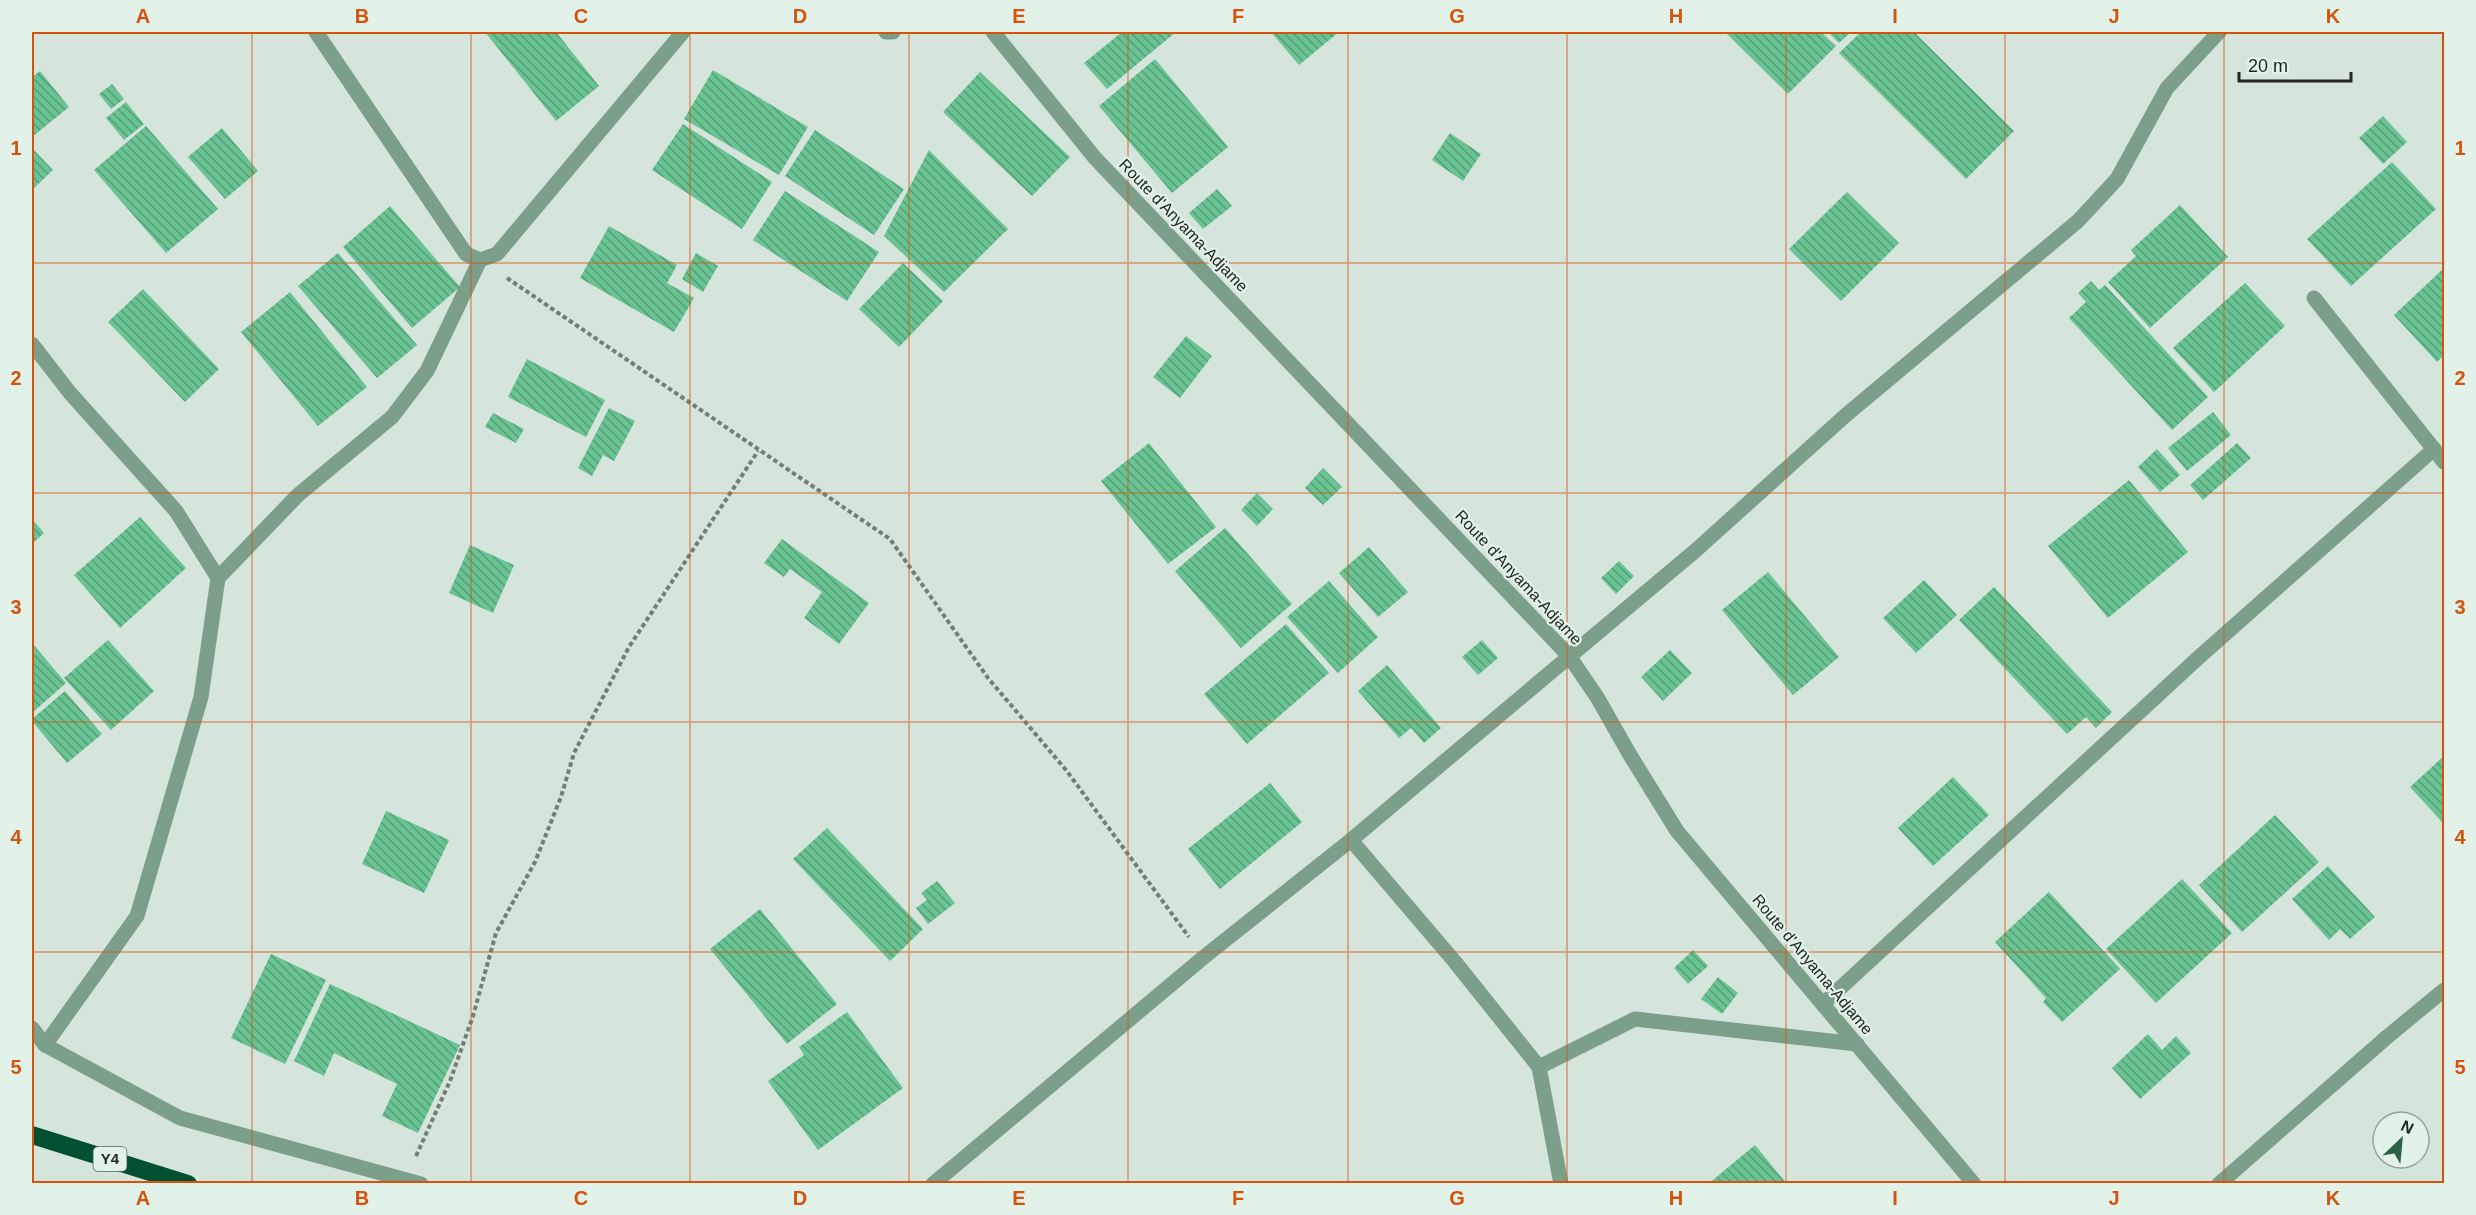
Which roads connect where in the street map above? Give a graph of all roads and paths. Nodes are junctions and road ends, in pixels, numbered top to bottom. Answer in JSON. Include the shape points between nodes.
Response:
{"nodes":[{"id":1,"x":316,"y":32,"type":"edge"},
{"id":2,"x":683,"y":32,"type":"edge"},
{"id":3,"x":886,"y":32,"type":"edge"},
{"id":4,"x":893,"y":32,"type":"edge"},
{"id":5,"x":993,"y":32,"type":"edge"},
{"id":6,"x":2219,"y":32,"type":"edge"},
{"id":7,"x":480,"y":260,"type":"junction"},
{"id":8,"x":2314,"y":298,"type":"dead end"},
{"id":9,"x":32,"y":344,"type":"edge"},
{"id":10,"x":2434,"y":449,"type":"junction"},
{"id":11,"x":758,"y":451,"type":"junction"},
{"id":12,"x":2445,"y":462,"type":"edge"},
{"id":13,"x":218,"y":578,"type":"junction"},
{"id":14,"x":1569,"y":656,"type":"junction"},
{"id":15,"x":1351,"y":840,"type":"junction"},
{"id":16,"x":1204,"y":957,"type":"junction"},
{"id":17,"x":2445,"y":990,"type":"edge"},
{"id":18,"x":1824,"y":1004,"type":"junction"},
{"id":19,"x":32,"y":1028,"type":"edge"},
{"id":20,"x":1857,"y":1044,"type":"junction"},
{"id":21,"x":45,"y":1045,"type":"junction"},
{"id":22,"x":1539,"y":1067,"type":"junction"},
{"id":23,"x":32,"y":1135,"type":"edge"},
{"id":24,"x":405,"y":1179,"type":"junction"},
{"id":25,"x":189,"y":1184,"type":"edge"},
{"id":26,"x":421,"y":1184,"type":"edge"},
{"id":27,"x":933,"y":1184,"type":"edge"},
{"id":28,"x":1561,"y":1184,"type":"edge"},
{"id":29,"x":1974,"y":1184,"type":"edge"},
{"id":30,"x":2219,"y":1184,"type":"edge"}],
"edges":[{"from":1,"to":7,"type":"street","via":[[466,254]]},
{"from":2,"to":7,"type":"street","via":[[497,254]]},
{"from":3,"to":4,"type":"street"},
{"from":5,"to":14,"type":"street","name":"Route d'Anyama-Adjame","via":[[1095,158]]},
{"from":6,"to":14,"type":"street","via":[[2167,88],[2117,178],[2078,221],[1880,386],[1695,551]]},
{"from":7,"to":11,"type":"path"},
{"from":7,"to":13,"type":"street","via":[[427,371],[392,417],[297,495]]},
{"from":8,"to":10,"type":"street"},
{"from":9,"to":13,"type":"street","via":[[70,393],[176,511]]},
{"from":10,"to":12,"type":"street"},
{"from":10,"to":18,"type":"street","via":[[2198,658]]},
{"from":11,"to":16,"type":"path","via":[[890,539],[988,678],[1066,770]]},
{"from":11,"to":24,"type":"path","via":[[629,647],[574,753],[535,862],[496,933],[450,1081]]},
{"from":13,"to":21,"type":"street","via":[[201,697],[137,916]]},
{"from":14,"to":15,"type":"street"},
{"from":14,"to":18,"type":"street","name":"Route d'Anyama-Adjame","via":[[1677,831]]},
{"from":15,"to":16,"type":"street"},
{"from":15,"to":22,"type":"street"},
{"from":16,"to":27,"type":"street"},
{"from":17,"to":30,"type":"street"},
{"from":18,"to":20,"type":"street","name":"Route d'Anyama-Adjame"},
{"from":19,"to":21,"type":"street"},
{"from":20,"to":22,"type":"street","via":[[1635,1019]]},
{"from":20,"to":29,"type":"street","name":"Route d'Anyama-Adjame"},
{"from":21,"to":24,"type":"street","via":[[180,1118]]},
{"from":22,"to":28,"type":"street"},
{"from":23,"to":25,"type":"highway","number":"Y4"},
{"from":24,"to":26,"type":"street"}]}
